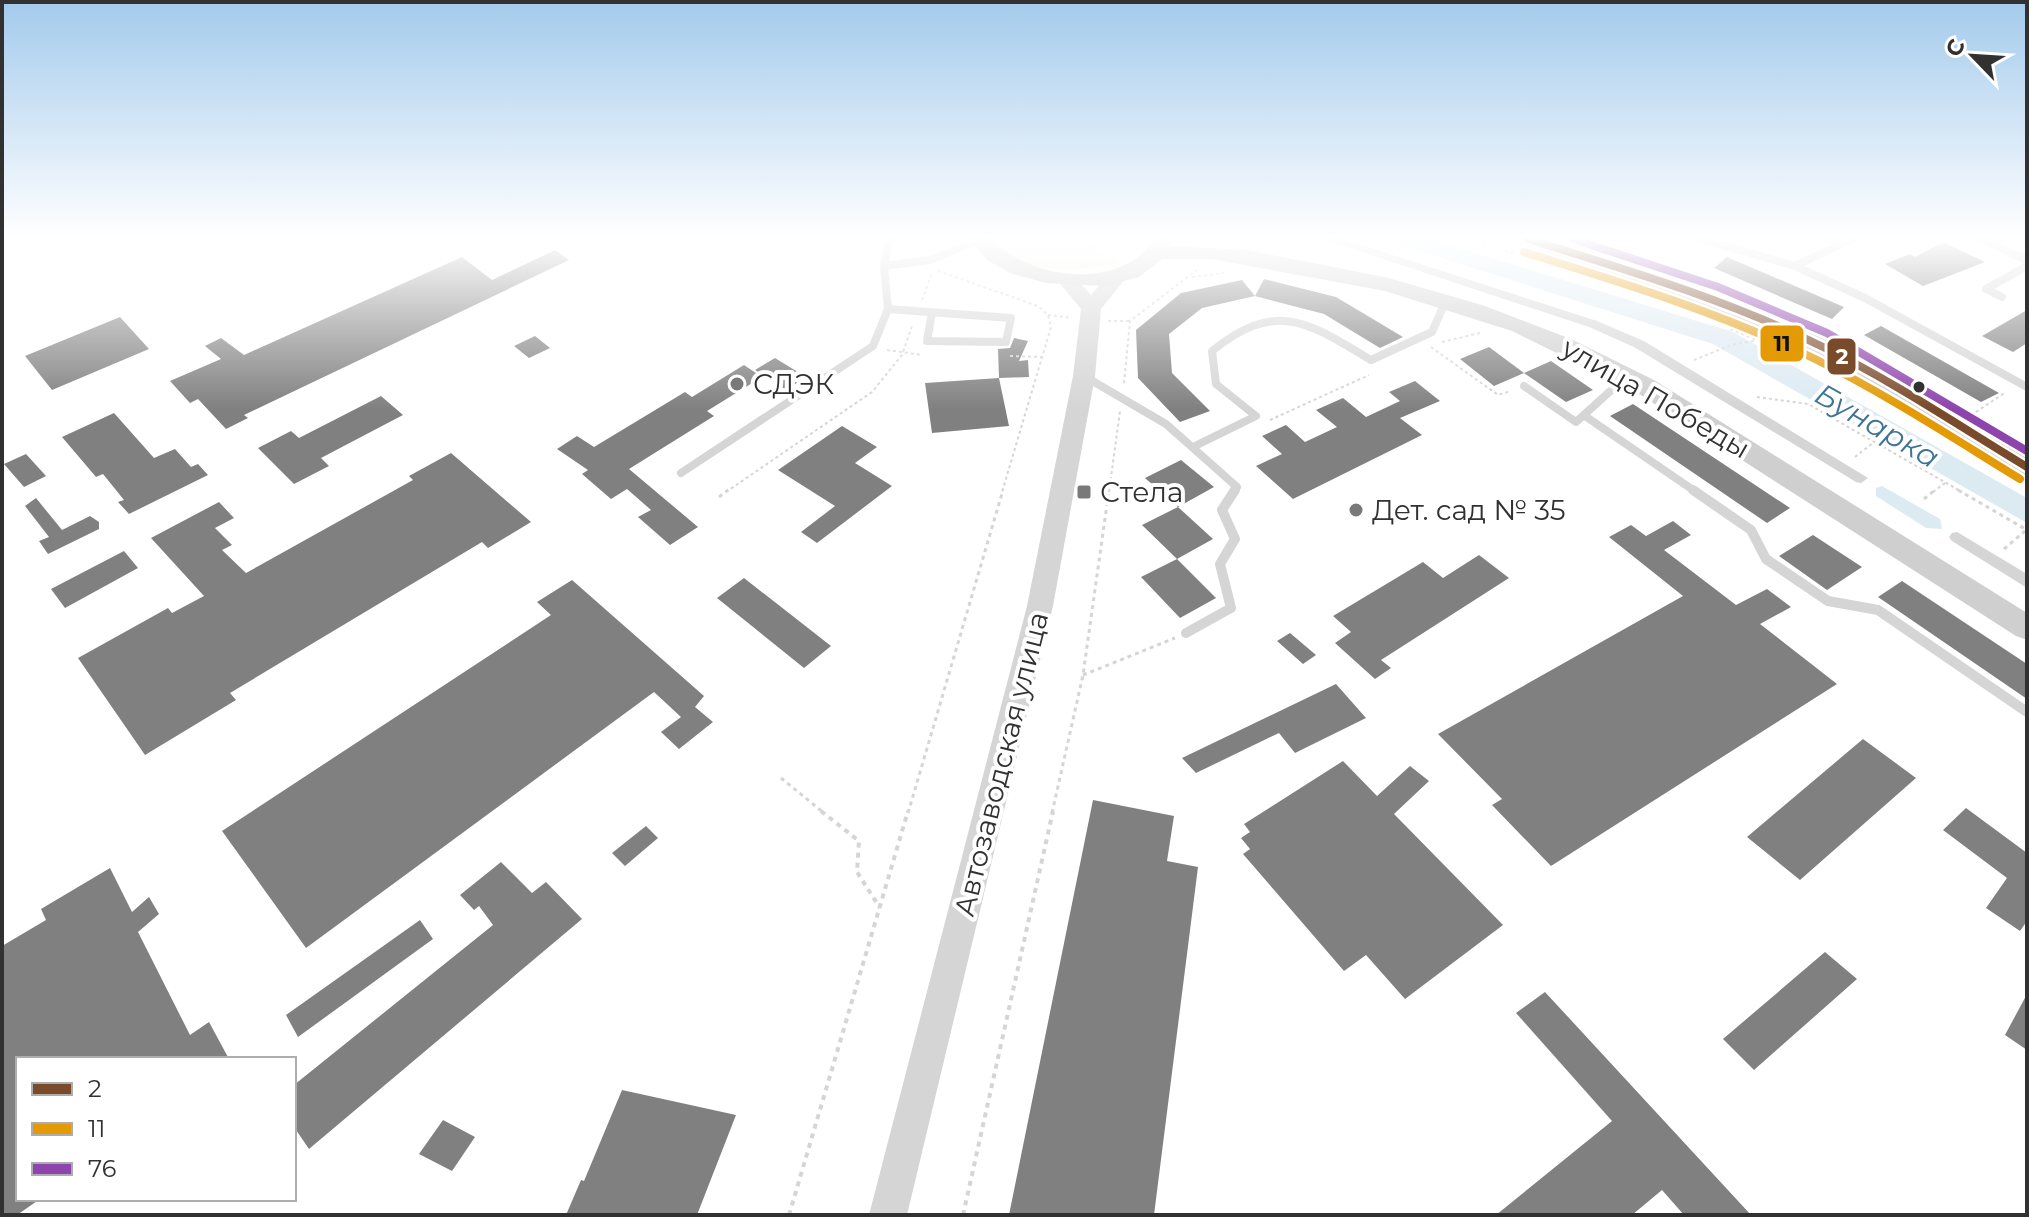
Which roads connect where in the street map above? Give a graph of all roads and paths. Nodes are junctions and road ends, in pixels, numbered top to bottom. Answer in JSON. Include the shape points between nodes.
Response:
{"nodes":[{"id":1,"x":887,"y":296,"type":"edge"},
{"id":2,"x":923,"y":296,"type":"edge"},
{"id":3,"x":1009,"y":296,"type":"edge"},
{"id":4,"x":1081,"y":296,"type":"edge"},
{"id":5,"x":1101,"y":296,"type":"edge"},
{"id":6,"x":1160,"y":296,"type":"edge"},
{"id":7,"x":1433,"y":296,"type":"edge"},
{"id":8,"x":1507,"y":296,"type":"edge"},
{"id":9,"x":1701,"y":296,"type":"edge"},
{"id":10,"x":1860,"y":296,"type":"edge"},
{"id":11,"x":1446,"y":300,"type":"junction"},
{"id":12,"x":1091,"y":308,"type":"junction"},
{"id":13,"x":888,"y":309,"type":"junction"},
{"id":14,"x":917,"y":311,"type":"junction"},
{"id":15,"x":932,"y":313,"type":"junction"},
{"id":16,"x":1729,"y":328,"type":"dead end"},
{"id":17,"x":1485,"y":332,"type":"dead end"},
{"id":18,"x":1737,"y":340,"type":"dead end"},
{"id":19,"x":1723,"y":350,"type":"dead end"},
{"id":20,"x":1799,"y":358,"type":"dead end"},
{"id":21,"x":1375,"y":372,"type":"dead end"},
{"id":22,"x":1084,"y":376,"type":"junction"},
{"id":23,"x":1627,"y":376,"type":"junction"},
{"id":24,"x":2023,"y":385,"type":"edge"},
{"id":25,"x":1524,"y":386,"type":"joint"},
{"id":26,"x":1717,"y":392,"type":"junction"},
{"id":27,"x":1123,"y":393,"type":"junction"},
{"id":28,"x":1976,"y":412,"type":"dead end"},
{"id":29,"x":1585,"y":416,"type":"junction"},
{"id":30,"x":1264,"y":422,"type":"dead end"},
{"id":31,"x":1874,"y":442,"type":"junction"},
{"id":32,"x":1195,"y":446,"type":"junction"},
{"id":33,"x":1842,"y":467,"type":"junction"},
{"id":34,"x":2027,"y":467,"type":"edge"},
{"id":35,"x":681,"y":473,"type":"dead end"},
{"id":36,"x":1861,"y":478,"type":"dead end"},
{"id":37,"x":1945,"y":483,"type":"junction"},
{"id":38,"x":719,"y":497,"type":"dead end"},
{"id":39,"x":1924,"y":499,"type":"dead end"},
{"id":40,"x":2027,"y":530,"type":"edge"},
{"id":41,"x":1957,"y":537,"type":"dead end"},
{"id":42,"x":1992,"y":559,"type":"junction"},
{"id":43,"x":2027,"y":582,"type":"edge"},
{"id":44,"x":2027,"y":628,"type":"edge"},
{"id":45,"x":1186,"y":633,"type":"joint"},
{"id":46,"x":1083,"y":675,"type":"junction"},
{"id":47,"x":2027,"y":712,"type":"edge"},
{"id":48,"x":781,"y":778,"type":"dead end"},
{"id":49,"x":880,"y":908,"type":"junction"},
{"id":50,"x":789,"y":1215,"type":"edge"},
{"id":51,"x":888,"y":1215,"type":"edge"},
{"id":52,"x":963,"y":1215,"type":"edge"}],
"edges":[{"from":1,"to":13,"type":"lane"},
{"from":2,"to":14,"type":"path"},
{"from":3,"to":49,"type":"path","via":[[1038,306],[1051,327]]},
{"from":4,"to":12,"type":"street"},
{"from":5,"to":12,"type":"street"},
{"from":6,"to":27,"type":"path","via":[[1130,321]]},
{"from":7,"to":11,"type":"main road","name":"улица Победы"},
{"from":8,"to":26,"type":"street","via":[[1639,344]]},
{"from":9,"to":34,"type":"main road","via":[[1823,347]]},
{"from":10,"to":24,"type":"lane"},
{"from":11,"to":23,"type":"main road","name":"улица Победы","via":[[1509,320]]},
{"from":11,"to":32,"type":"lane","via":[[1432,332],[1371,360],[1309,323],[1278,319],[1237,328],[1212,351],[1216,384],[1256,416]]},
{"from":12,"to":22,"type":"street","name":"Автозаводская улица"},
{"from":13,"to":14,"type":"lane"},
{"from":13,"to":35,"type":"lane","via":[[873,346]]},
{"from":14,"to":15,"type":"lane"},
{"from":14,"to":38,"type":"path","via":[[902,355],[872,392]]},
{"from":15,"to":15,"type":"lane","via":[[1011,318],[1006,342],[927,341]]},
{"from":16,"to":20,"type":"path"},
{"from":17,"to":25,"type":"path","via":[[1431,347],[1498,395]]},
{"from":18,"to":19,"type":"path"},
{"from":21,"to":30,"type":"path"},
{"from":22,"to":27,"type":"lane"},
{"from":22,"to":51,"type":"street","name":"Автозаводская улица","via":[[1040,606]]},
{"from":23,"to":29,"type":"lane"},
{"from":23,"to":44,"type":"main road","name":"улица Победы"},
{"from":24,"to":28,"type":"path"},
{"from":25,"to":29,"type":"lane","via":[[1576,422]]},
{"from":26,"to":31,"type":"path","via":[[1808,404]]},
{"from":26,"to":33,"type":"street"},
{"from":27,"to":32,"type":"lane"},
{"from":27,"to":46,"type":"path"},
{"from":29,"to":47,"type":"lane","via":[[1751,530],[1766,559],[1828,601],[1878,610]]},
{"from":31,"to":33,"type":"path"},
{"from":31,"to":37,"type":"path"},
{"from":32,"to":45,"type":"lane","via":[[1237,487],[1222,510],[1235,539],[1220,564],[1231,608]]},
{"from":33,"to":36,"type":"street"},
{"from":37,"to":39,"type":"path"},
{"from":37,"to":40,"type":"path"},
{"from":40,"to":42,"type":"path"},
{"from":41,"to":42,"type":"street"},
{"from":42,"to":43,"type":"street"},
{"from":45,"to":46,"type":"path"},
{"from":46,"to":52,"type":"path"},
{"from":48,"to":49,"type":"path","via":[[859,841],[857,872]]},
{"from":49,"to":50,"type":"path"}]}
